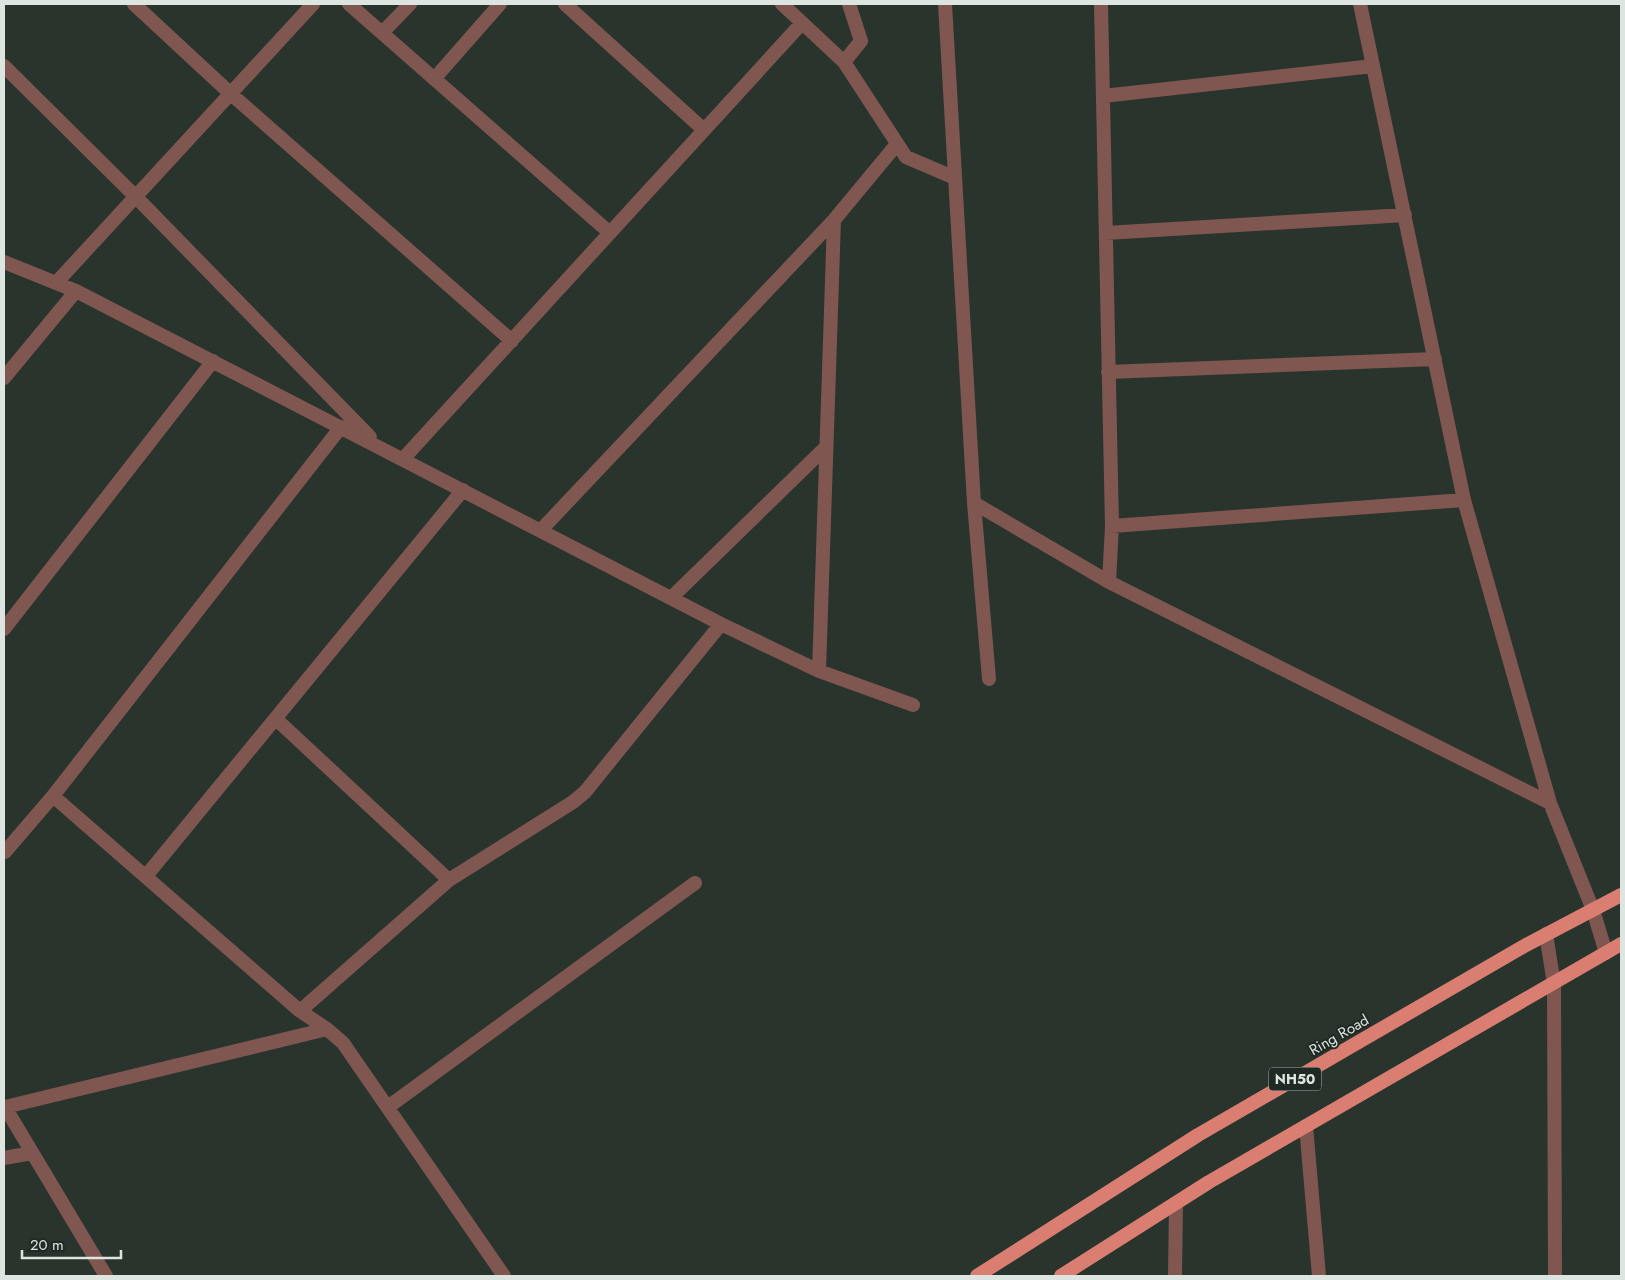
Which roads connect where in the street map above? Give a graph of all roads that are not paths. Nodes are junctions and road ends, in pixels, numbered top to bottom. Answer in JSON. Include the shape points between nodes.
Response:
{"nodes":[{"id":1,"x":134,"y":4,"type":"edge"},
{"id":2,"x":313,"y":4,"type":"edge"},
{"id":3,"x":349,"y":4,"type":"edge"},
{"id":4,"x":410,"y":4,"type":"edge"},
{"id":5,"x":500,"y":4,"type":"edge"},
{"id":6,"x":565,"y":4,"type":"edge"},
{"id":7,"x":782,"y":4,"type":"edge"},
{"id":8,"x":849,"y":4,"type":"edge"},
{"id":9,"x":945,"y":4,"type":"edge"},
{"id":10,"x":1101,"y":4,"type":"edge"},
{"id":11,"x":1360,"y":4,"type":"edge"},
{"id":12,"x":802,"y":23,"type":"junction"},
{"id":13,"x":382,"y":33,"type":"junction"},
{"id":14,"x":844,"y":62,"type":"junction"},
{"id":15,"x":4,"y":66,"type":"edge"},
{"id":16,"x":1373,"y":66,"type":"junction"},
{"id":17,"x":434,"y":78,"type":"junction"},
{"id":18,"x":231,"y":94,"type":"junction"},
{"id":19,"x":1103,"y":96,"type":"junction"},
{"id":20,"x":704,"y":130,"type":"junction"},
{"id":21,"x":898,"y":144,"type":"junction"},
{"id":22,"x":955,"y":178,"type":"junction"},
{"id":23,"x":136,"y":197,"type":"junction"},
{"id":24,"x":1404,"y":215,"type":"junction"},
{"id":25,"x":834,"y":220,"type":"junction"},
{"id":26,"x":610,"y":233,"type":"junction"},
{"id":27,"x":1106,"y":233,"type":"junction"},
{"id":28,"x":4,"y":262,"type":"edge"},
{"id":29,"x":56,"y":283,"type":"junction"},
{"id":30,"x":76,"y":291,"type":"junction"},
{"id":31,"x":512,"y":341,"type":"junction"},
{"id":32,"x":1435,"y":359,"type":"junction"},
{"id":33,"x":213,"y":361,"type":"junction"},
{"id":34,"x":1108,"y":372,"type":"junction"},
{"id":35,"x":4,"y":378,"type":"edge"},
{"id":36,"x":341,"y":427,"type":"junction"},
{"id":37,"x":379,"y":446,"type":"junction"},
{"id":38,"x":826,"y":447,"type":"junction"},
{"id":39,"x":403,"y":459,"type":"junction"},
{"id":40,"x":463,"y":490,"type":"junction"},
{"id":41,"x":1464,"y":500,"type":"junction"},
{"id":42,"x":974,"y":503,"type":"junction"},
{"id":43,"x":1112,"y":526,"type":"junction"},
{"id":44,"x":541,"y":530,"type":"junction"},
{"id":45,"x":1110,"y":582,"type":"junction"},
{"id":46,"x":672,"y":597,"type":"junction"},
{"id":47,"x":721,"y":624,"type":"junction"},
{"id":48,"x":4,"y":629,"type":"edge"},
{"id":49,"x":819,"y":671,"type":"junction"},
{"id":50,"x":988,"y":680,"type":"dead end"},
{"id":51,"x":913,"y":705,"type":"dead end"},
{"id":52,"x":276,"y":718,"type":"junction"},
{"id":53,"x":53,"y":796,"type":"junction"},
{"id":54,"x":1550,"y":803,"type":"junction"},
{"id":55,"x":4,"y":851,"type":"edge"},
{"id":56,"x":146,"y":876,"type":"junction"},
{"id":57,"x":449,"y":880,"type":"junction"},
{"id":58,"x":695,"y":883,"type":"dead end"},
{"id":59,"x":1621,"y":895,"type":"edge"},
{"id":60,"x":1593,"y":910,"type":"junction"},
{"id":61,"x":1546,"y":934,"type":"junction"},
{"id":62,"x":1621,"y":944,"type":"edge"},
{"id":63,"x":1606,"y":953,"type":"junction"},
{"id":64,"x":1554,"y":984,"type":"junction"},
{"id":65,"x":300,"y":1011,"type":"junction"},
{"id":66,"x":327,"y":1028,"type":"junction"},
{"id":67,"x":5,"y":1106,"type":"edge"},
{"id":68,"x":388,"y":1108,"type":"junction"},
{"id":69,"x":1306,"y":1126,"type":"junction"},
{"id":70,"x":32,"y":1153,"type":"junction"},
{"id":71,"x":4,"y":1158,"type":"edge"},
{"id":72,"x":1176,"y":1203,"type":"junction"},
{"id":73,"x":106,"y":1276,"type":"edge"},
{"id":74,"x":504,"y":1276,"type":"edge"},
{"id":75,"x":978,"y":1276,"type":"edge"},
{"id":76,"x":1061,"y":1276,"type":"edge"},
{"id":77,"x":1175,"y":1276,"type":"edge"},
{"id":78,"x":1319,"y":1276,"type":"edge"},
{"id":79,"x":1555,"y":1276,"type":"edge"}],
"edges":[{"from":1,"to":18,"type":"street"},
{"from":2,"to":18,"type":"street"},
{"from":3,"to":13,"type":"street"},
{"from":4,"to":13,"type":"street"},
{"from":5,"to":17,"type":"street"},
{"from":6,"to":20,"type":"street"},
{"from":7,"to":12,"type":"street"},
{"from":8,"to":14,"type":"street","via":[[861,41]]},
{"from":9,"to":22,"type":"street"},
{"from":10,"to":19,"type":"street"},
{"from":11,"to":16,"type":"street"},
{"from":12,"to":14,"type":"street"},
{"from":12,"to":20,"type":"street"},
{"from":13,"to":17,"type":"street"},
{"from":14,"to":21,"type":"street"},
{"from":15,"to":23,"type":"street"},
{"from":16,"to":19,"type":"street"},
{"from":16,"to":24,"type":"street"},
{"from":17,"to":26,"type":"street"},
{"from":18,"to":23,"type":"street"},
{"from":18,"to":31,"type":"street"},
{"from":19,"to":27,"type":"street"},
{"from":20,"to":26,"type":"street"},
{"from":21,"to":22,"type":"street","via":[[906,157]]},
{"from":21,"to":25,"type":"street"},
{"from":22,"to":42,"type":"street"},
{"from":23,"to":29,"type":"street"},
{"from":23,"to":37,"type":"street"},
{"from":24,"to":27,"type":"street"},
{"from":24,"to":32,"type":"street"},
{"from":25,"to":38,"type":"street"},
{"from":25,"to":44,"type":"street"},
{"from":26,"to":31,"type":"street"},
{"from":27,"to":34,"type":"street"},
{"from":28,"to":29,"type":"street"},
{"from":29,"to":30,"type":"street"},
{"from":30,"to":33,"type":"street"},
{"from":30,"to":35,"type":"street"},
{"from":31,"to":39,"type":"street"},
{"from":32,"to":34,"type":"street"},
{"from":32,"to":41,"type":"street"},
{"from":33,"to":36,"type":"street"},
{"from":33,"to":48,"type":"street"},
{"from":34,"to":43,"type":"street"},
{"from":36,"to":37,"type":"street"},
{"from":36,"to":53,"type":"street"},
{"from":37,"to":39,"type":"street"},
{"from":38,"to":46,"type":"street"},
{"from":38,"to":49,"type":"street"},
{"from":39,"to":40,"type":"street"},
{"from":40,"to":44,"type":"street"},
{"from":40,"to":52,"type":"street"},
{"from":41,"to":43,"type":"street"},
{"from":41,"to":54,"type":"street"},
{"from":42,"to":45,"type":"street"},
{"from":42,"to":50,"type":"street"},
{"from":43,"to":45,"type":"street"},
{"from":44,"to":46,"type":"street"},
{"from":45,"to":54,"type":"street"},
{"from":46,"to":47,"type":"street"},
{"from":47,"to":49,"type":"street"},
{"from":47,"to":57,"type":"street","via":[[585,792]]},
{"from":49,"to":51,"type":"street"},
{"from":52,"to":56,"type":"street"},
{"from":52,"to":57,"type":"street"},
{"from":53,"to":55,"type":"street"},
{"from":53,"to":56,"type":"street"},
{"from":54,"to":60,"type":"street"},
{"from":56,"to":65,"type":"street"},
{"from":57,"to":65,"type":"street"},
{"from":58,"to":68,"type":"street"},
{"from":59,"to":60,"type":"highway","name":"Ring Road","number":"NH50"},
{"from":60,"to":61,"type":"highway","name":"Ring Road","number":"NH50"},
{"from":60,"to":63,"type":"street"},
{"from":61,"to":64,"type":"street"},
{"from":61,"to":75,"type":"highway","name":"Ring Road","number":"NH50","via":[[1198,1135]]},
{"from":62,"to":63,"type":"highway"},
{"from":63,"to":64,"type":"highway"},
{"from":64,"to":69,"type":"highway"},
{"from":64,"to":79,"type":"street"},
{"from":65,"to":66,"type":"street"},
{"from":66,"to":67,"type":"street"},
{"from":66,"to":68,"type":"street","via":[[343,1043]]},
{"from":67,"to":70,"type":"street"},
{"from":68,"to":74,"type":"street"},
{"from":69,"to":72,"type":"highway"},
{"from":69,"to":78,"type":"street"},
{"from":70,"to":71,"type":"street"},
{"from":70,"to":73,"type":"street"},
{"from":72,"to":76,"type":"highway"},
{"from":72,"to":77,"type":"street"}]}
